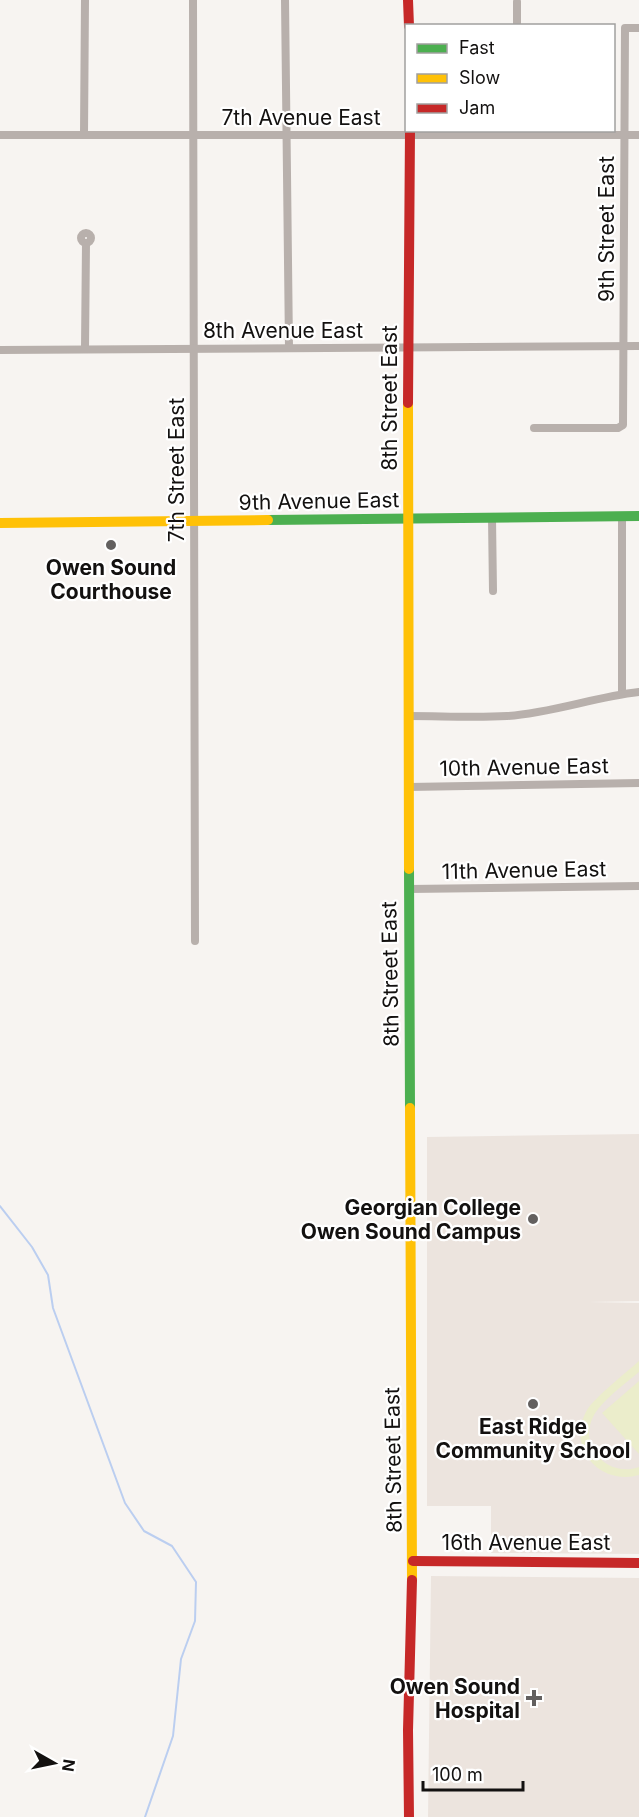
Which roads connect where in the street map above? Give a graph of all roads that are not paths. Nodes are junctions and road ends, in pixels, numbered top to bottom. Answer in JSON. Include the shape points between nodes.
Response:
{"nodes":[{"id":1,"x":85,"y":0,"type":"edge"},
{"id":2,"x":193,"y":0,"type":"edge"},
{"id":3,"x":285,"y":0,"type":"edge"},
{"id":4,"x":408,"y":0,"type":"edge"},
{"id":5,"x":517,"y":2,"type":"dead end"},
{"id":6,"x":409,"y":24,"type":"edge"},
{"id":7,"x":517,"y":24,"type":"edge"},
{"id":8,"x":639,"y":28,"type":"edge"},
{"id":9,"x":410,"y":132,"type":"edge"},
{"id":10,"x":517,"y":133,"type":"edge"},
{"id":11,"x":0,"y":135,"type":"edge"},
{"id":12,"x":84,"y":135,"type":"junction"},
{"id":13,"x":192,"y":135,"type":"junction"},
{"id":14,"x":287,"y":135,"type":"junction"},
{"id":15,"x":624,"y":135,"type":"junction"},
{"id":16,"x":639,"y":135,"type":"edge"},
{"id":17,"x":86,"y":243,"type":"dead end"},
{"id":18,"x":623,"y":346,"type":"junction"},
{"id":19,"x":639,"y":346,"type":"edge"},
{"id":20,"x":289,"y":348,"type":"junction"},
{"id":21,"x":408,"y":348,"type":"junction"},
{"id":22,"x":85,"y":349,"type":"junction"},
{"id":23,"x":194,"y":349,"type":"junction"},
{"id":24,"x":0,"y":350,"type":"edge"},
{"id":25,"x":534,"y":428,"type":"dead end"},
{"id":26,"x":622,"y":516,"type":"junction"},
{"id":27,"x":639,"y":516,"type":"edge"},
{"id":28,"x":492,"y":518,"type":"junction"},
{"id":29,"x":408,"y":519,"type":"junction"},
{"id":30,"x":193,"y":522,"type":"junction"},
{"id":31,"x":0,"y":523,"type":"edge"},
{"id":32,"x":493,"y":591,"type":"dead end"},
{"id":33,"x":639,"y":692,"type":"edge"},
{"id":34,"x":622,"y":694,"type":"junction"},
{"id":35,"x":410,"y":716,"type":"junction"},
{"id":36,"x":639,"y":783,"type":"edge"},
{"id":37,"x":409,"y":787,"type":"junction"},
{"id":38,"x":639,"y":886,"type":"edge"},
{"id":39,"x":409,"y":889,"type":"junction"},
{"id":40,"x":195,"y":941,"type":"dead end"},
{"id":41,"x":413,"y":1561,"type":"junction"},
{"id":42,"x":639,"y":1563,"type":"edge"},
{"id":43,"x":409,"y":1817,"type":"edge"}],
"edges":[{"from":1,"to":12,"type":"street"},
{"from":2,"to":13,"type":"street","name":"7th Street East"},
{"from":3,"to":14,"type":"street"},
{"from":4,"to":6,"type":"main road"},
{"from":5,"to":7,"type":"street"},
{"from":8,"to":15,"type":"street","name":"9th Street East","via":[[625,28]]},
{"from":9,"to":10,"type":"street","name":"7th Avenue East"},
{"from":9,"to":14,"type":"street","name":"7th Avenue East"},
{"from":9,"to":21,"type":"main road","name":"8th Street East"},
{"from":10,"to":15,"type":"street","name":"7th Avenue East"},
{"from":11,"to":12,"type":"street","name":"7th Avenue East"},
{"from":12,"to":13,"type":"street","name":"7th Avenue East"},
{"from":13,"to":14,"type":"street","name":"7th Avenue East"},
{"from":13,"to":23,"type":"street","name":"7th Street East"},
{"from":14,"to":20,"type":"street"},
{"from":15,"to":16,"type":"street","name":"7th Avenue East"},
{"from":15,"to":18,"type":"street","name":"9th Street East"},
{"from":17,"to":22,"type":"street"},
{"from":18,"to":19,"type":"street","name":"8th Avenue East"},
{"from":18,"to":21,"type":"street","name":"8th Avenue East"},
{"from":18,"to":25,"type":"street","name":"9th Street East","via":[[623,425]]},
{"from":20,"to":21,"type":"street","name":"8th Avenue East"},
{"from":20,"to":23,"type":"street","name":"8th Avenue East"},
{"from":21,"to":29,"type":"main road","name":"8th Street East"},
{"from":22,"to":23,"type":"street","name":"8th Avenue East"},
{"from":22,"to":24,"type":"street","name":"8th Avenue East"},
{"from":23,"to":30,"type":"street","name":"7th Street East"},
{"from":26,"to":27,"type":"main road","name":"9th Avenue East"},
{"from":26,"to":28,"type":"main road","name":"9th Avenue East"},
{"from":26,"to":34,"type":"street"},
{"from":28,"to":29,"type":"main road","name":"9th Avenue East"},
{"from":28,"to":32,"type":"street"},
{"from":29,"to":30,"type":"main road","name":"9th Avenue East"},
{"from":29,"to":35,"type":"main road","name":"8th Street East"},
{"from":30,"to":31,"type":"main road","name":"9th Avenue East"},
{"from":30,"to":40,"type":"street","name":"7th Street East"},
{"from":33,"to":34,"type":"street"},
{"from":34,"to":35,"type":"street","via":[[507,716]]},
{"from":35,"to":37,"type":"main road","name":"8th Street East"},
{"from":36,"to":37,"type":"street","name":"10th Avenue East"},
{"from":37,"to":39,"type":"main road","name":"8th Street East"},
{"from":38,"to":39,"type":"street","name":"11th Avenue East"},
{"from":39,"to":41,"type":"main road","name":"8th Street East"},
{"from":41,"to":42,"type":"main road","name":"16th Avenue East"},
{"from":41,"to":43,"type":"main road","name":"8th Street East"}]}
